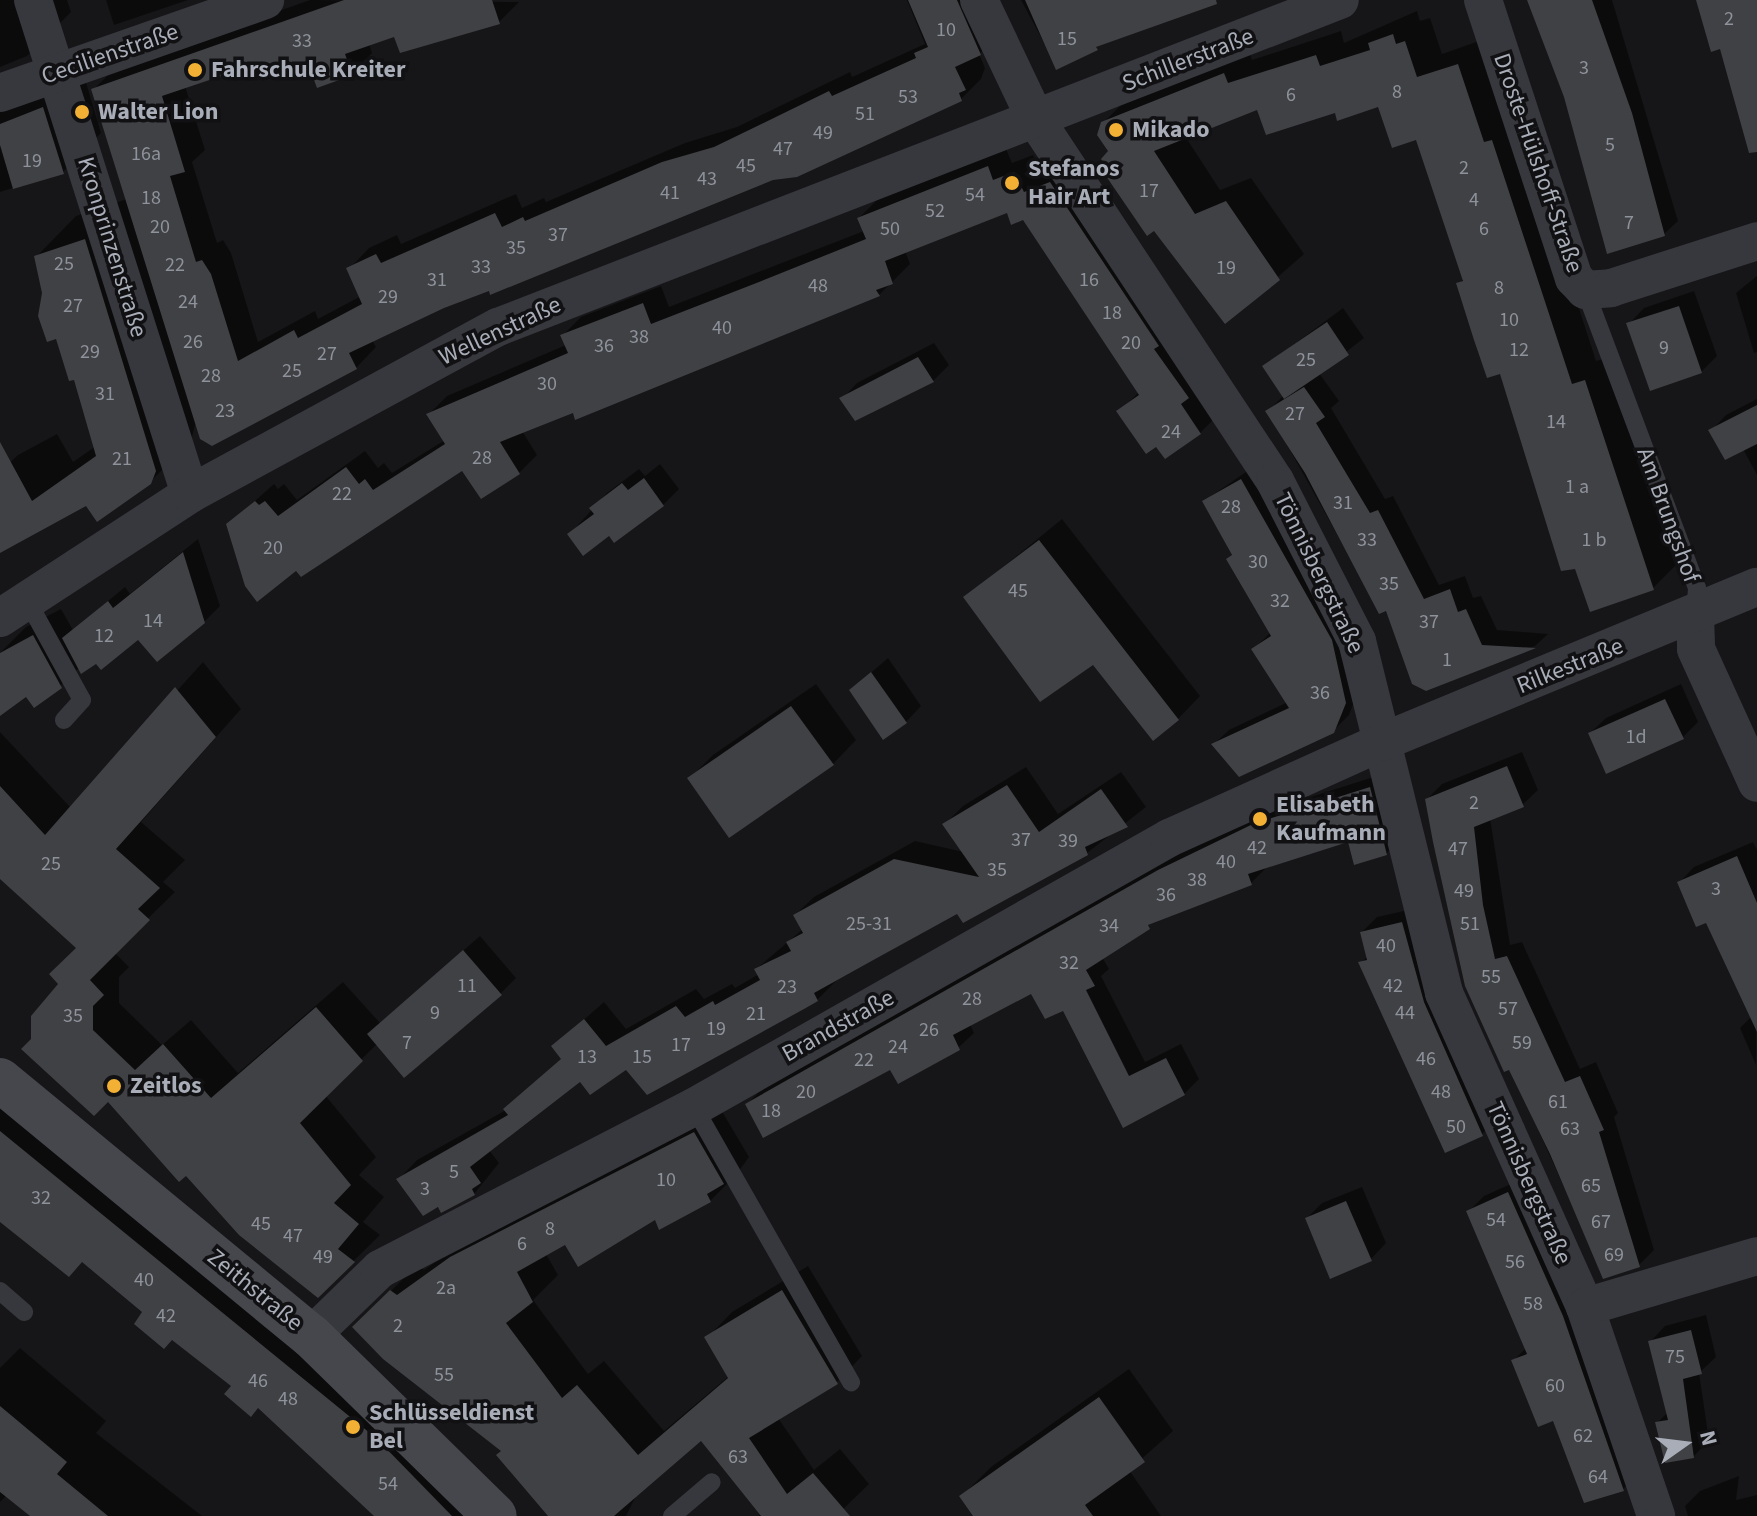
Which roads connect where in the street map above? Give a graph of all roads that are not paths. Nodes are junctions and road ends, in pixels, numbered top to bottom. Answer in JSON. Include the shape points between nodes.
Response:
{"nodes":[{"id":1,"x":33,"y":0,"type":"edge"},
{"id":2,"x":265,"y":0,"type":"edge"},
{"id":3,"x":979,"y":0,"type":"edge"},
{"id":4,"x":1340,"y":0,"type":"edge"},
{"id":5,"x":1483,"y":0,"type":"edge"},
{"id":6,"x":57,"y":71,"type":"junction"},
{"id":7,"x":0,"y":93,"type":"edge"},
{"id":8,"x":1036,"y":120,"type":"junction"},
{"id":9,"x":1757,"y":241,"type":"edge"},
{"id":10,"x":1585,"y":290,"type":"junction"},
{"id":11,"x":190,"y":494,"type":"junction"},
{"id":12,"x":1757,"y":587,"type":"edge"},
{"id":13,"x":14,"y":609,"type":"edge"},
{"id":14,"x":1695,"y":616,"type":"junction"},
{"id":15,"x":64,"y":720,"type":"dead end"},
{"id":16,"x":1382,"y":742,"type":"junction"},
{"id":17,"x":1757,"y":783,"type":"edge"},
{"id":18,"x":0,"y":1080,"type":"edge"},
{"id":19,"x":694,"y":1107,"type":"junction"},
{"id":20,"x":1757,"y":1256,"type":"edge"},
{"id":21,"x":0,"y":1291,"type":"edge"},
{"id":22,"x":1585,"y":1307,"type":"junction"},
{"id":23,"x":24,"y":1312,"type":"dead end"},
{"id":24,"x":311,"y":1336,"type":"junction"},
{"id":25,"x":851,"y":1382,"type":"dead end"},
{"id":26,"x":712,"y":1482,"type":"dead end"},
{"id":27,"x":495,"y":1516,"type":"edge"},
{"id":28,"x":672,"y":1516,"type":"edge"},
{"id":29,"x":1656,"y":1516,"type":"edge"}],
"edges":[{"from":1,"to":6,"type":"street","name":"Kronprinzenstraße"},
{"from":2,"to":6,"type":"street","name":"Cecilienstraße"},
{"from":3,"to":8,"type":"street","name":"Tönnisbergstraße"},
{"from":4,"to":8,"type":"street","name":"Schillerstraße"},
{"from":5,"to":10,"type":"street","name":"Droste-Hülshoff-Straße","via":[[1574,278]]},
{"from":6,"to":7,"type":"street","name":"Cecilienstraße"},
{"from":6,"to":11,"type":"street","name":"Kronprinzenstraße"},
{"from":8,"to":11,"type":"street","name":"Wellenstraße","via":[[498,327]]},
{"from":8,"to":16,"type":"street","name":"Tönnisbergstraße","via":[[1275,481],[1357,641]]},
{"from":9,"to":10,"type":"street","name":"Droste-Hülshoff-Straße","via":[[1611,288]]},
{"from":10,"to":14,"type":"lane","name":"Am Brungshof","via":[[1697,588]]},
{"from":11,"to":13,"type":"street","name":"Wellenstraße"},
{"from":12,"to":14,"type":"street","name":"Rilkestraße"},
{"from":13,"to":15,"type":"lane","via":[[82,700]]},
{"from":14,"to":16,"type":"street","name":"Rilkestraße"},
{"from":14,"to":17,"type":"street","name":"Am Brungshof","via":[[1696,649]]},
{"from":16,"to":19,"type":"street","name":"Brandstraße","via":[[1169,838]]},
{"from":16,"to":22,"type":"street","name":"Tönnisbergstraße","via":[[1444,993]]},
{"from":18,"to":24,"type":"street","name":"Zeithstraße"},
{"from":19,"to":24,"type":"street","name":"Brandstraße","via":[[380,1269]]},
{"from":19,"to":25,"type":"lane"},
{"from":20,"to":22,"type":"street"},
{"from":21,"to":23,"type":"lane"},
{"from":22,"to":29,"type":"street","name":"Tönnisbergstraße"},
{"from":24,"to":27,"type":"street","name":"Zeithstraße"},
{"from":26,"to":28,"type":"lane"}]}
